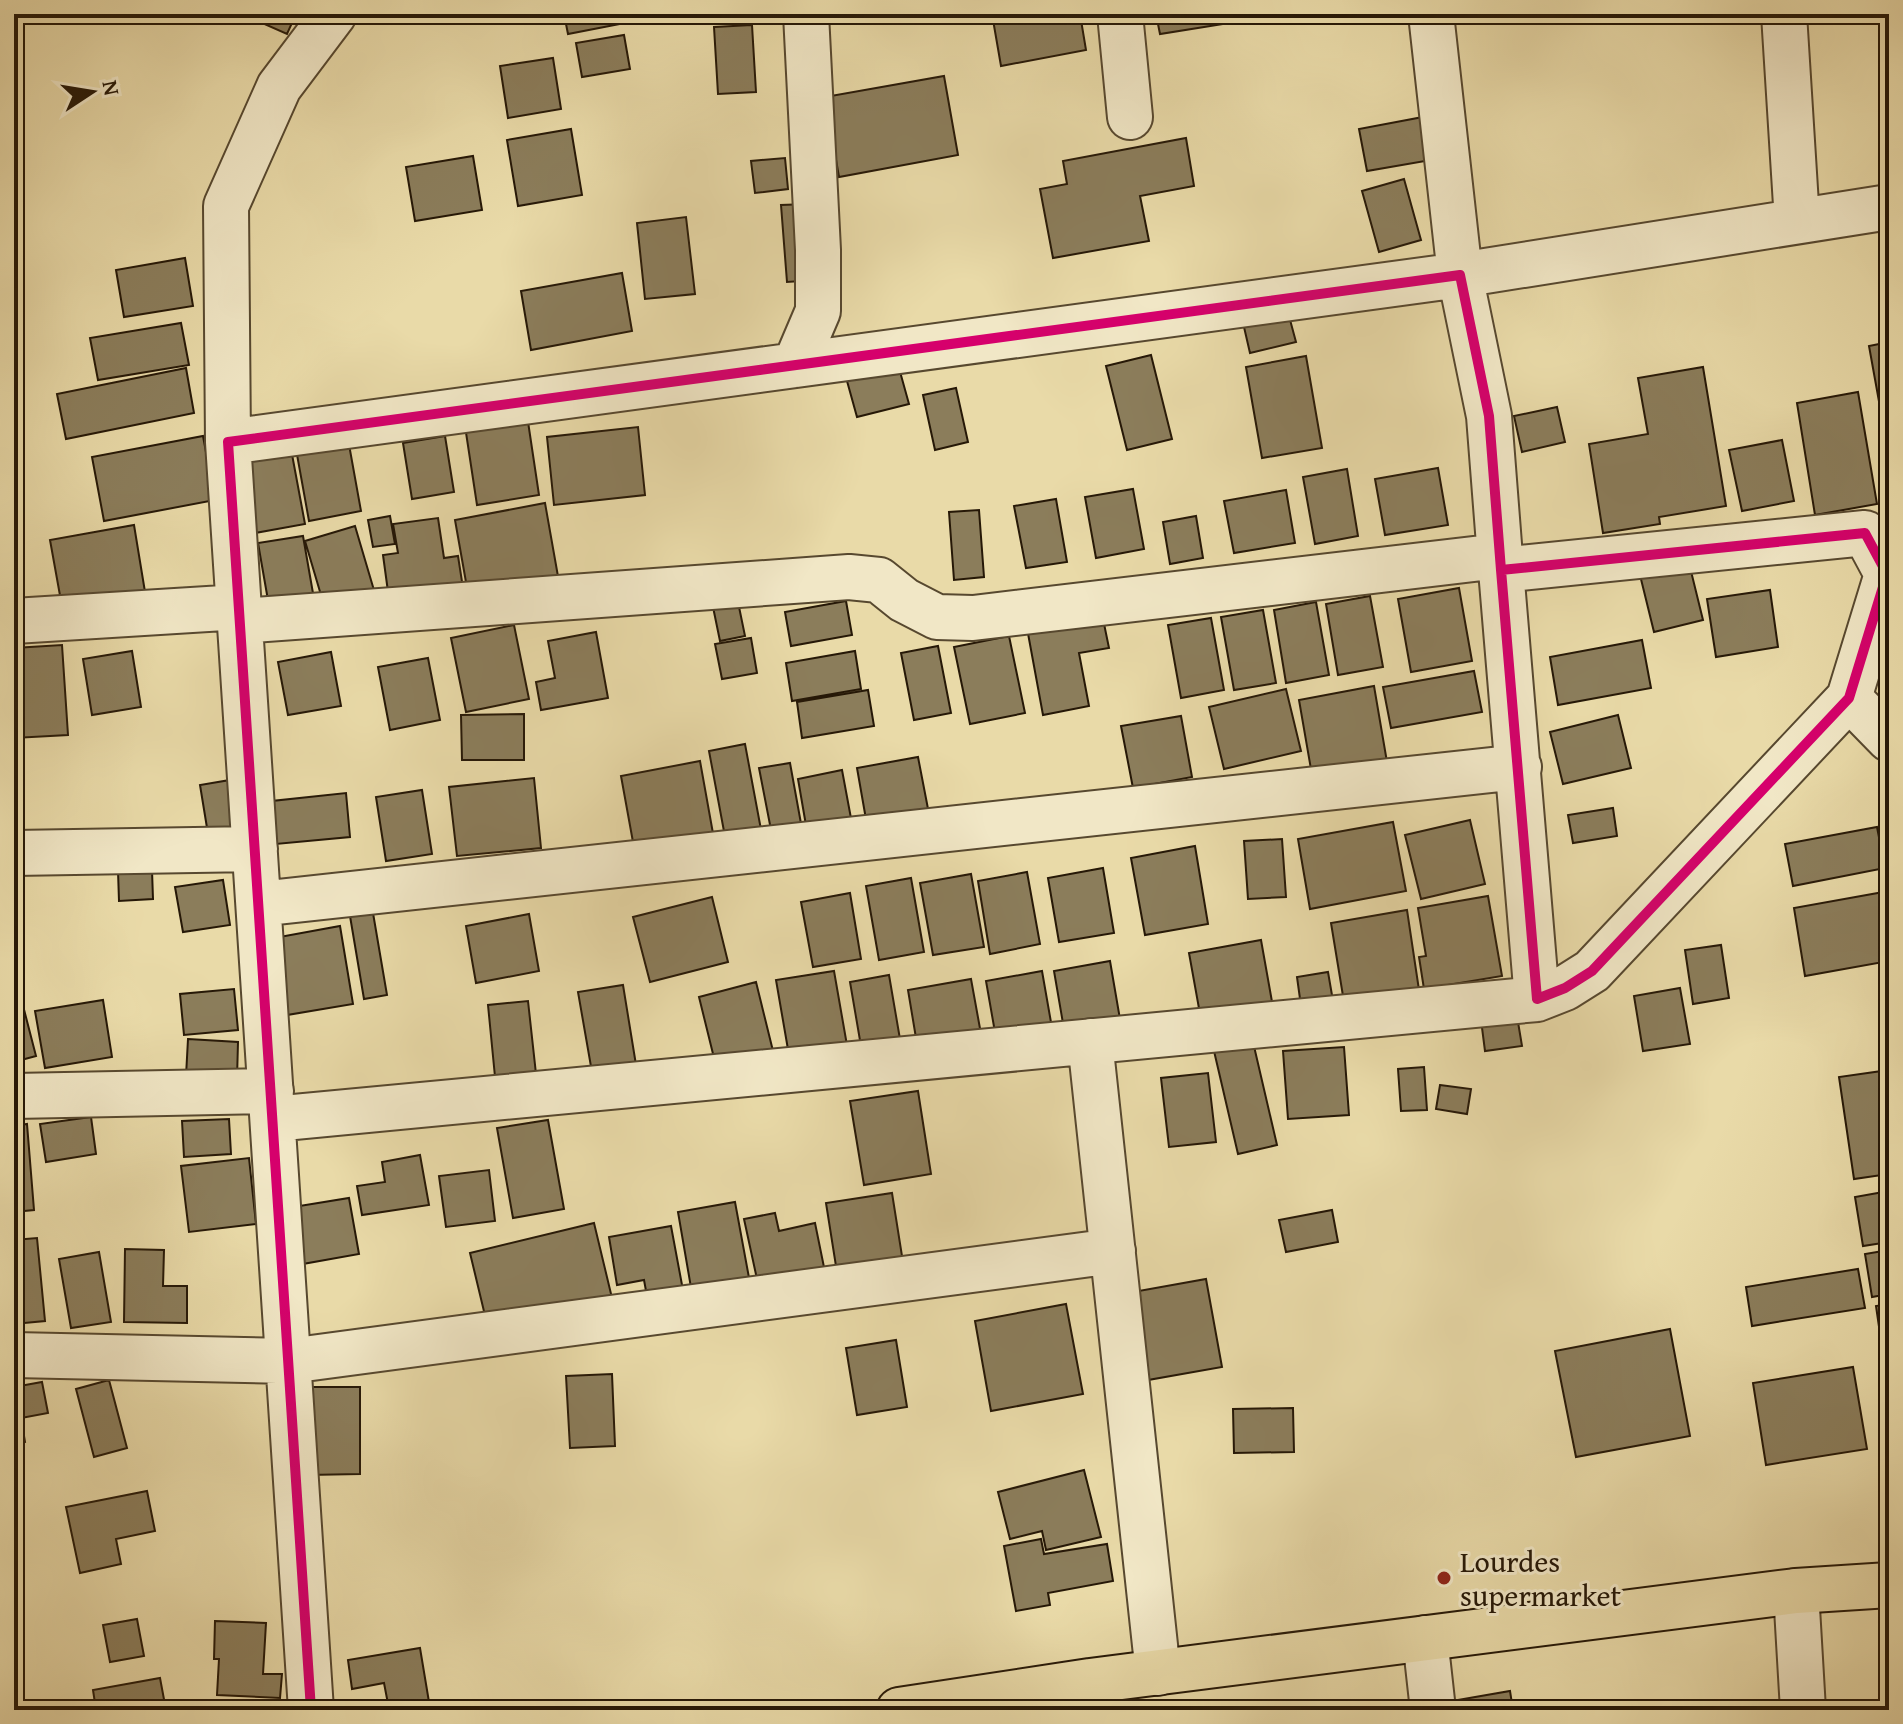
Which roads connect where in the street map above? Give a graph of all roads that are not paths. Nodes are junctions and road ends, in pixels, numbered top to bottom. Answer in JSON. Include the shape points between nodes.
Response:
{"nodes":[{"id":1,"x":334,"y":14,"type":"edge"},
{"id":2,"x":806,"y":14,"type":"edge"},
{"id":3,"x":1120,"y":14,"type":"edge"},
{"id":4,"x":1431,"y":14,"type":"edge"},
{"id":5,"x":1784,"y":14,"type":"edge"},
{"id":6,"x":1130,"y":117,"type":"dead end"},
{"id":7,"x":1889,"y":207,"type":"edge"},
{"id":8,"x":1797,"y":221,"type":"junction"},
{"id":9,"x":1460,"y":275,"type":"junction"},
{"id":10,"x":795,"y":365,"type":"junction"},
{"id":11,"x":228,"y":442,"type":"junction"},
{"id":12,"x":1500,"y":563,"type":"junction"},
{"id":13,"x":1888,"y":573,"type":"edge"},
{"id":14,"x":240,"y":614,"type":"junction"},
{"id":15,"x":14,"y":621,"type":"edge"},
{"id":16,"x":1849,"y":698,"type":"junction"},
{"id":17,"x":1889,"y":739,"type":"edge"},
{"id":18,"x":1519,"y":767,"type":"junction"},
{"id":19,"x":255,"y":849,"type":"junction"},
{"id":20,"x":14,"y":853,"type":"edge"},
{"id":21,"x":259,"y":904,"type":"junction"},
{"id":22,"x":1537,"y":999,"type":"junction"},
{"id":23,"x":1090,"y":1041,"type":"junction"},
{"id":24,"x":14,"y":1096,"type":"edge"},
{"id":25,"x":272,"y":1105,"type":"junction"},
{"id":26,"x":1113,"y":1251,"type":"junction"},
{"id":27,"x":14,"y":1355,"type":"edge"},
{"id":28,"x":289,"y":1361,"type":"junction"},
{"id":29,"x":1889,"y":1585,"type":"edge"},
{"id":30,"x":1796,"y":1591,"type":"junction"},
{"id":31,"x":1425,"y":1638,"type":"junction"},
{"id":32,"x":1158,"y":1673,"type":"junction"},
{"id":33,"x":311,"y":1710,"type":"edge"},
{"id":34,"x":899,"y":1710,"type":"edge"},
{"id":35,"x":1433,"y":1710,"type":"edge"},
{"id":36,"x":1803,"y":1710,"type":"edge"}],
"edges":[{"from":1,"to":11,"type":"street","via":[[279,87],[226,206]]},
{"from":2,"to":10,"type":"street","via":[[818,311]]},
{"from":3,"to":6,"type":"street"},
{"from":4,"to":9,"type":"street"},
{"from":5,"to":8,"type":"street"},
{"from":7,"to":8,"type":"street"},
{"from":8,"to":9,"type":"street"},
{"from":9,"to":10,"type":"street"},
{"from":9,"to":12,"type":"street","via":[[1489,416]]},
{"from":10,"to":11,"type":"street"},
{"from":11,"to":14,"type":"street"},
{"from":12,"to":13,"type":"street","via":[[1865,533]]},
{"from":12,"to":14,"type":"street","via":[[973,618],[937,617],[879,580],[849,577]]},
{"from":12,"to":18,"type":"street"},
{"from":13,"to":16,"type":"street"},
{"from":14,"to":15,"type":"street"},
{"from":14,"to":19,"type":"street"},
{"from":16,"to":17,"type":"street"},
{"from":16,"to":22,"type":"street","via":[[1592,971]]},
{"from":18,"to":21,"type":"street"},
{"from":18,"to":22,"type":"street"},
{"from":19,"to":20,"type":"street"},
{"from":19,"to":21,"type":"street"},
{"from":21,"to":25,"type":"street"},
{"from":22,"to":23,"type":"street"},
{"from":23,"to":25,"type":"street"},
{"from":23,"to":26,"type":"street"},
{"from":24,"to":25,"type":"street"},
{"from":25,"to":28,"type":"street"},
{"from":26,"to":28,"type":"street"},
{"from":26,"to":32,"type":"street"},
{"from":27,"to":28,"type":"street"},
{"from":28,"to":33,"type":"street"},
{"from":29,"to":30,"type":"main road"},
{"from":30,"to":31,"type":"main road"},
{"from":30,"to":36,"type":"street"},
{"from":31,"to":32,"type":"main road"},
{"from":31,"to":35,"type":"street"},
{"from":32,"to":34,"type":"main road"}]}
